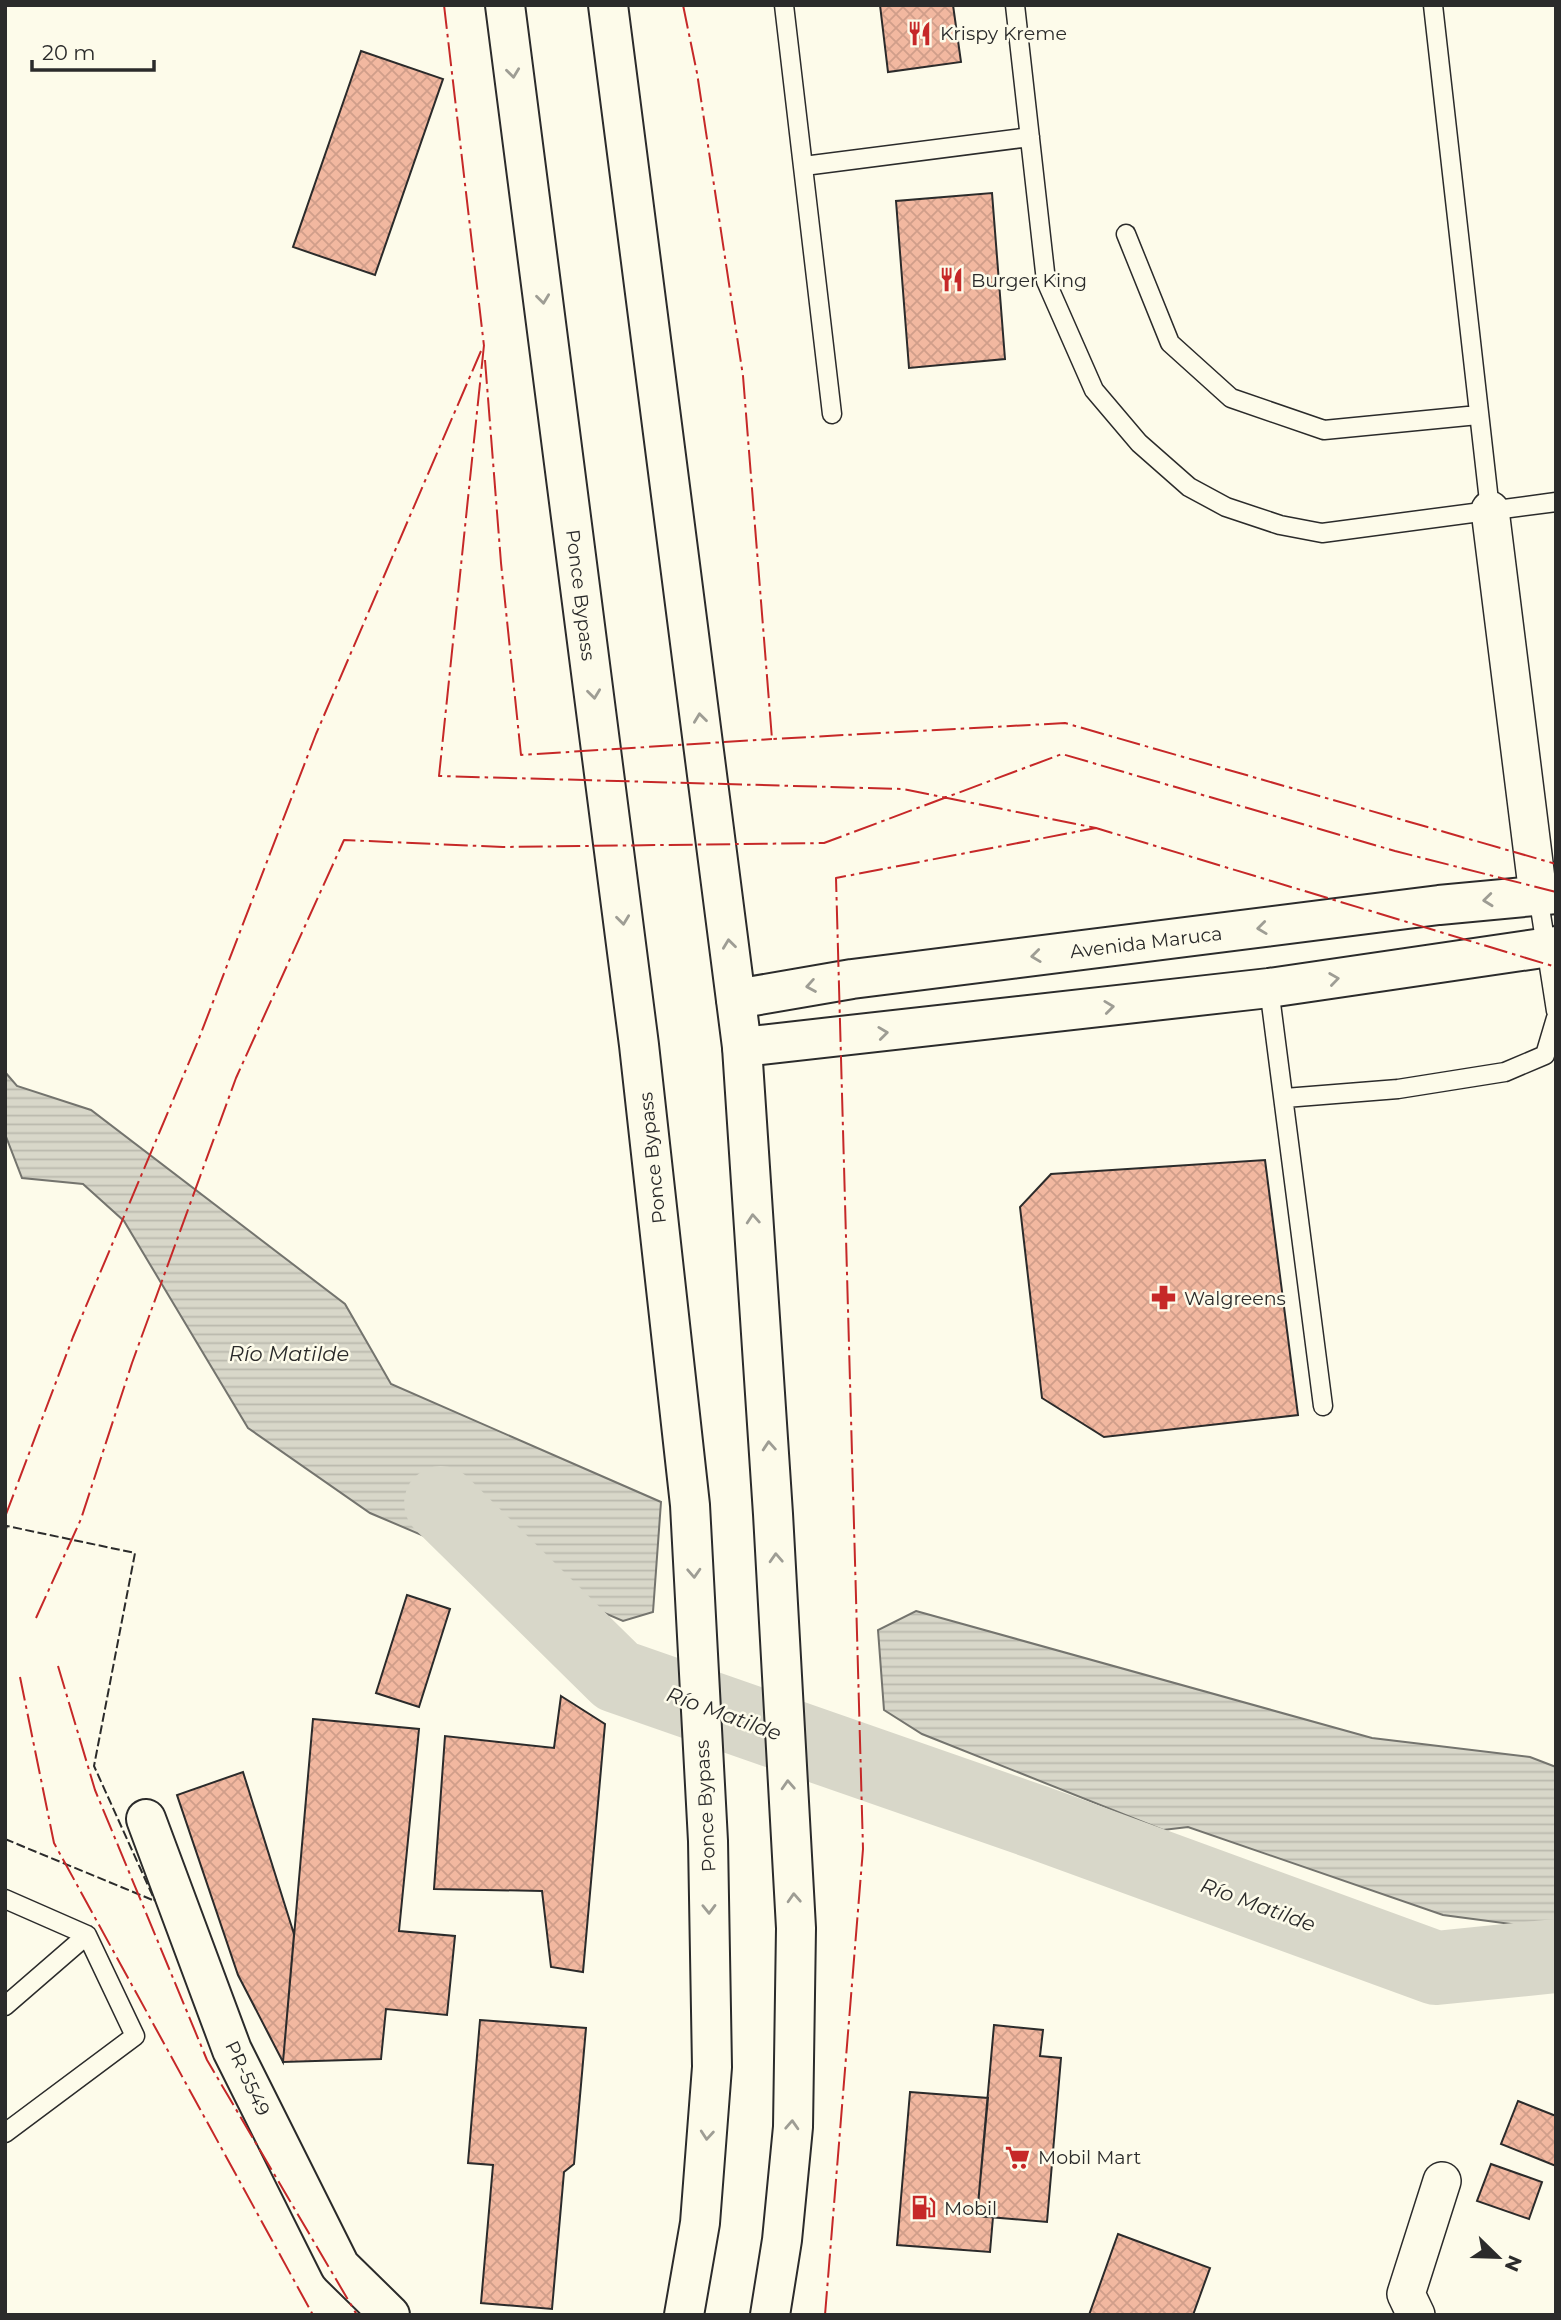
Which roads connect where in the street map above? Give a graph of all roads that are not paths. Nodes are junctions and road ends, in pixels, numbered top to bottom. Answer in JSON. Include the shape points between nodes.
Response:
{"nodes":[{"id":1,"x":505,"y":5,"type":"edge"},
{"id":2,"x":608,"y":5,"type":"edge"},
{"id":3,"x":784,"y":5,"type":"edge"},
{"id":4,"x":1016,"y":5,"type":"edge"},
{"id":5,"x":1433,"y":5,"type":"edge"},
{"id":6,"x":1030,"y":137,"type":"junction"},
{"id":7,"x":804,"y":166,"type":"junction"},
{"id":8,"x":1126,"y":234,"type":"dead end"},
{"id":9,"x":832,"y":414,"type":"dead end"},
{"id":10,"x":1478,"y":415,"type":"junction"},
{"id":11,"x":1556,"y":502,"type":"edge"},
{"id":12,"x":1490,"y":510,"type":"junction"},
{"id":13,"x":1547,"y":895,"type":"edge"},
{"id":14,"x":1550,"y":947,"type":"edge"},
{"id":15,"x":1269,"y":988,"type":"junction"},
{"id":16,"x":737,"y":999,"type":"junction"},
{"id":17,"x":1556,"y":1011,"type":"edge"},
{"id":18,"x":1556,"y":1018,"type":"edge"},
{"id":19,"x":742,"y":1047,"type":"junction"},
{"id":20,"x":1285,"y":1098,"type":"junction"},
{"id":21,"x":1323,"y":1406,"type":"dead end"},
{"id":22,"x":146,"y":1819,"type":"dead end"},
{"id":23,"x":5,"y":1899,"type":"edge"},
{"id":24,"x":87,"y":1935,"type":"junction"},
{"id":25,"x":5,"y":2006,"type":"edge"},
{"id":26,"x":5,"y":2133,"type":"edge"},
{"id":27,"x":787,"y":2178,"type":"junction"},
{"id":28,"x":1442,"y":2181,"type":"dead end"},
{"id":29,"x":700,"y":2223,"type":"junction"},
{"id":30,"x":390,"y":2315,"type":"edge"},
{"id":31,"x":659,"y":2315,"type":"edge"},
{"id":32,"x":684,"y":2315,"type":"edge"},
{"id":33,"x":770,"y":2315,"type":"edge"},
{"id":34,"x":798,"y":2315,"type":"edge"},
{"id":35,"x":1416,"y":2315,"type":"edge"}],
"edges":[{"from":1,"to":29,"type":"main road","name":"Ponce Bypass","one_way":true,"via":[[639,1045],[690,1505],[708,1841],[712,2067]]},
{"from":16,"to":2,"type":"main road","one_way":true},
{"from":3,"to":7,"type":"lane"},
{"from":4,"to":6,"type":"lane"},
{"from":5,"to":10,"type":"lane"},
{"from":6,"to":7,"type":"lane"},
{"from":6,"to":12,"type":"lane","via":[[1046,281],[1078,356],[1094,390],[1139,443],[1189,487],[1226,507],[1322,533]]},
{"from":7,"to":9,"type":"lane"},
{"from":8,"to":10,"type":"lane","via":[[1170,343],[1231,398],[1324,430]]},
{"from":10,"to":12,"type":"lane"},
{"from":11,"to":12,"type":"lane"},
{"from":12,"to":13,"type":"street"},
{"from":13,"to":14,"type":"lane"},
{"from":13,"to":16,"type":"main road","name":"Avenida Maruca","one_way":true,"via":[[852,979]]},
{"from":15,"to":14,"type":"main road","one_way":true},
{"from":14,"to":17,"type":"lane"},
{"from":19,"to":15,"type":"main road","one_way":true},
{"from":15,"to":20,"type":"lane"},
{"from":16,"to":19,"type":"main road"},
{"from":18,"to":20,"type":"lane","via":[[1545,1055],[1505,1072],[1398,1089]]},
{"from":27,"to":19,"type":"main road","one_way":true,"via":[[793,2127],[792,1853]]},
{"from":20,"to":21,"type":"lane"},
{"from":22,"to":30,"type":"main road","name":"PR-5549","via":[[232,2050],[340,2266]]},
{"from":23,"to":24,"type":"lane"},
{"from":24,"to":25,"type":"lane"},
{"from":24,"to":26,"type":"lane","via":[[135,2036]]},
{"from":27,"to":33,"type":"main road"},
{"from":27,"to":34,"type":"main road"},
{"from":28,"to":35,"type":"street","via":[[1406,2294]]},
{"from":29,"to":31,"type":"main road"},
{"from":29,"to":32,"type":"main road","name":"Ponce Bypass"}]}
